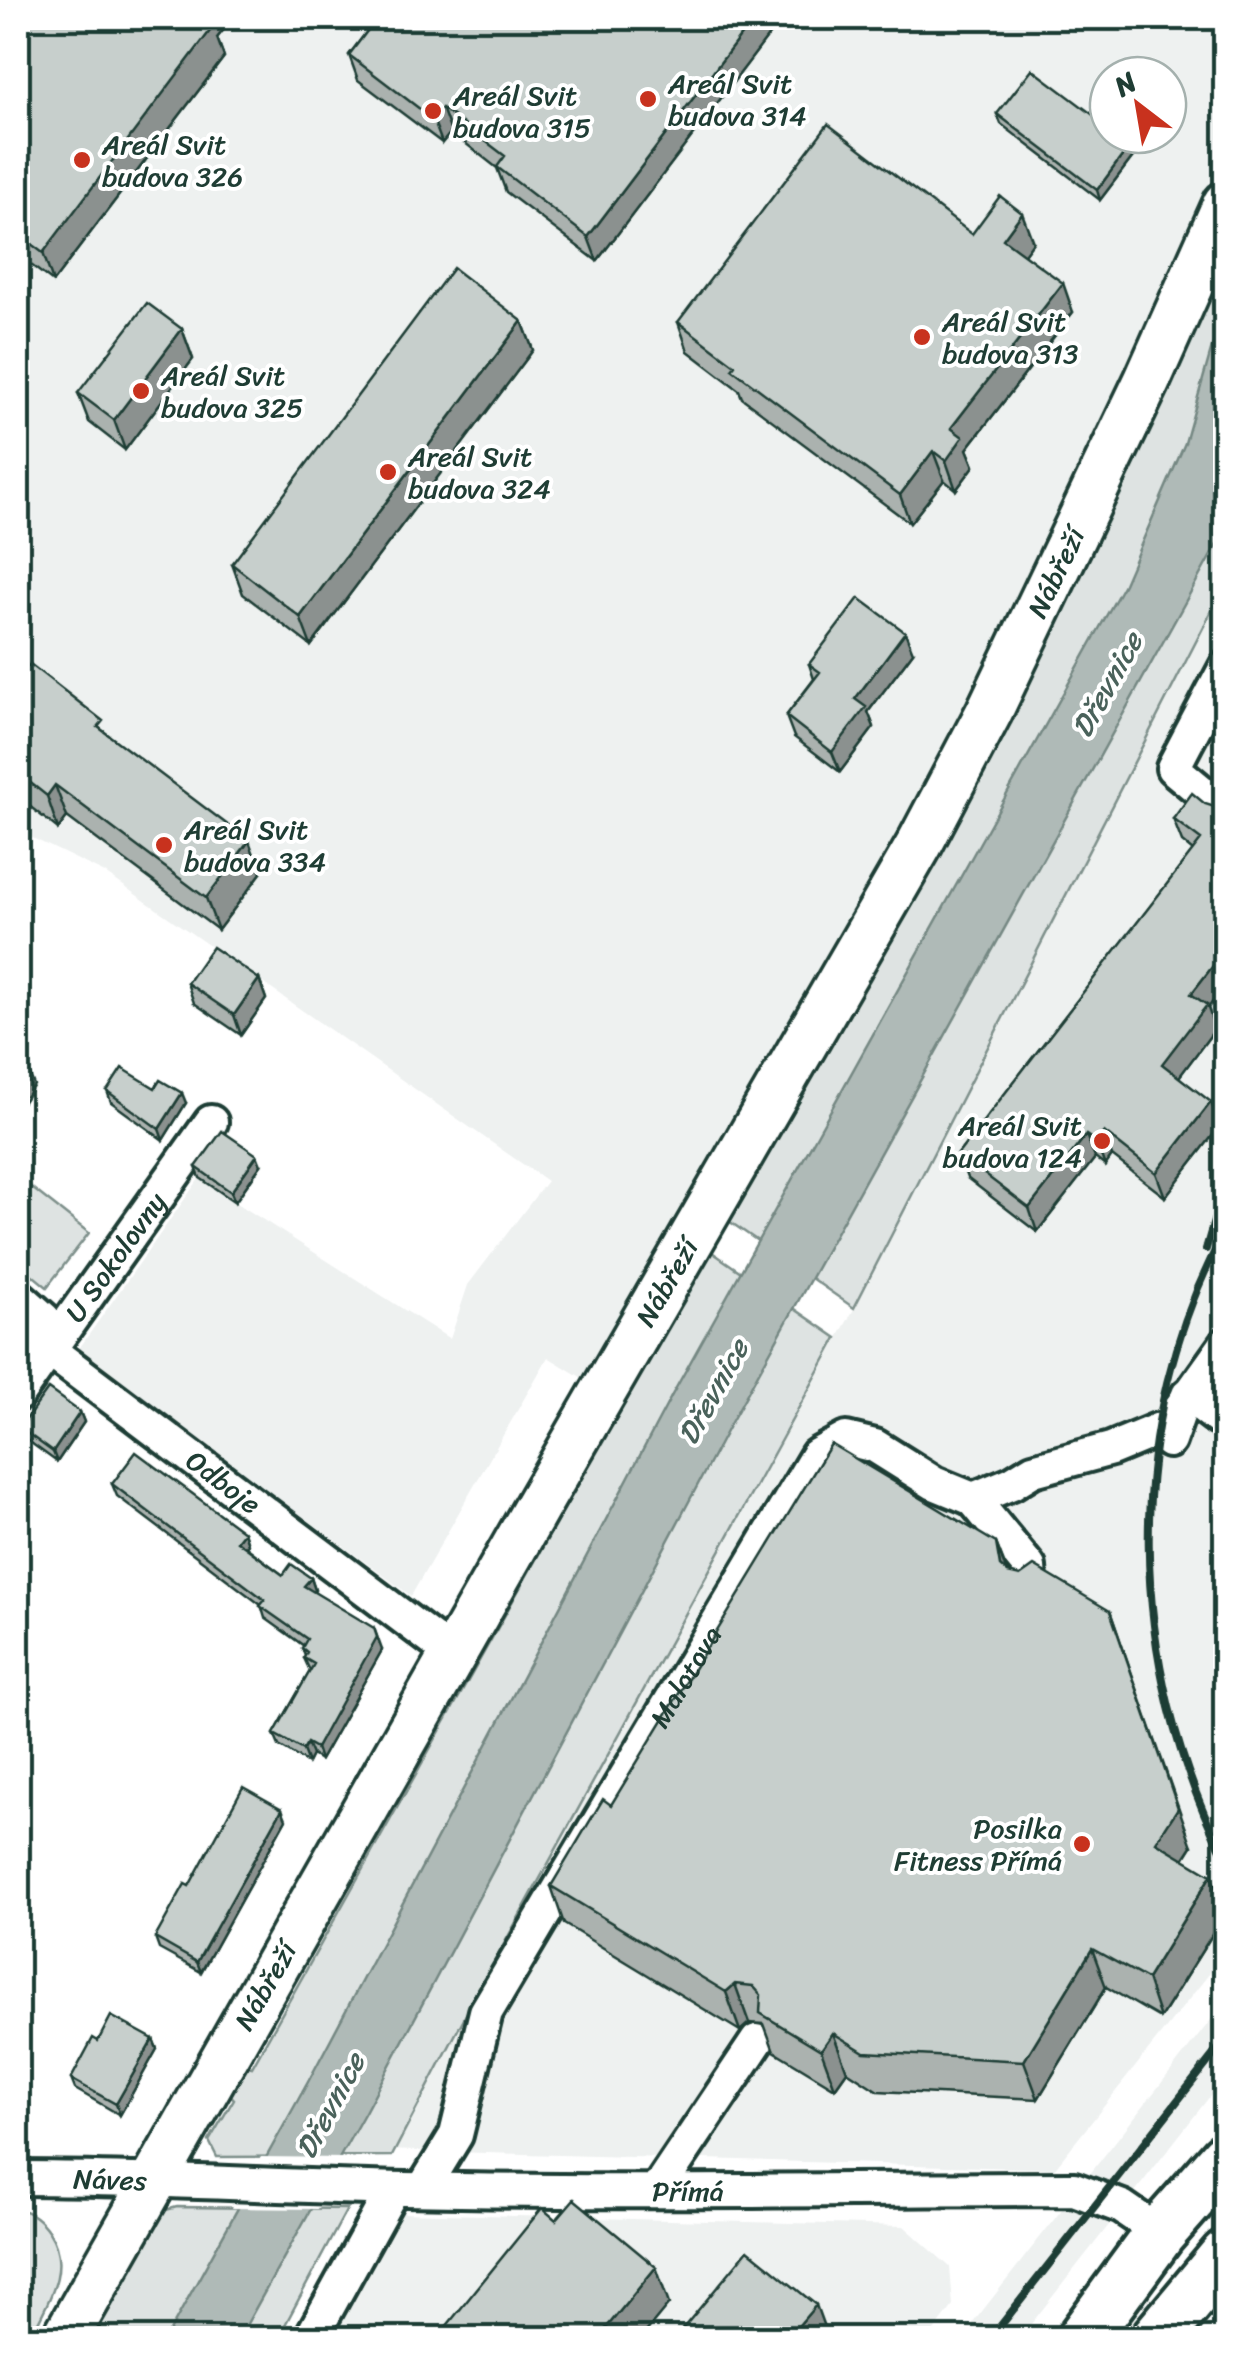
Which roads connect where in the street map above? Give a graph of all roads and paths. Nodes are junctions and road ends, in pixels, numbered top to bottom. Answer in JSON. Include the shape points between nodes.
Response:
{"nodes":[{"id":1,"x":1226,"y":204,"type":"edge"},
{"id":2,"x":1226,"y":667,"type":"edge"},
{"id":3,"x":1226,"y":812,"type":"edge"},
{"id":4,"x":211,"y":1122,"type":"dead end"},
{"id":5,"x":18,"y":1296,"type":"edge"},
{"id":6,"x":1226,"y":1344,"type":"edge"},
{"id":7,"x":50,"y":1350,"type":"junction"},
{"id":8,"x":18,"y":1394,"type":"edge"},
{"id":9,"x":1188,"y":1395,"type":"junction"},
{"id":10,"x":1226,"y":1424,"type":"edge"},
{"id":11,"x":972,"y":1498,"type":"junction"},
{"id":12,"x":1030,"y":1594,"type":"edge"},
{"id":13,"x":453,"y":1655,"type":"junction"},
{"id":14,"x":756,"y":2041,"type":"edge"},
{"id":15,"x":1226,"y":2158,"type":"edge"},
{"id":16,"x":18,"y":2178,"type":"edge"},
{"id":17,"x":154,"y":2178,"type":"junction"},
{"id":18,"x":202,"y":2184,"type":"joint"},
{"id":19,"x":393,"y":2189,"type":"junction"},
{"id":20,"x":658,"y":2189,"type":"junction"},
{"id":21,"x":1160,"y":2233,"type":"junction"},
{"id":22,"x":1218,"y":2263,"type":"edge"},
{"id":23,"x":65,"y":2338,"type":"edge"},
{"id":24,"x":311,"y":2338,"type":"edge"},
{"id":25,"x":1083,"y":2338,"type":"edge"},
{"id":26,"x":1156,"y":2338,"type":"edge"}],
"edges":[{"from":1,"to":13,"type":"street","name":"Nábřeží","via":[[998,695],[928,828]]},
{"from":2,"to":3,"type":"street","via":[[1173,768]]},
{"from":4,"to":7,"type":"street","name":"U Sokolovny"},
{"from":5,"to":7,"type":"street","name":"Odboje","via":[[44,1320]]},
{"from":6,"to":9,"type":"street"},
{"from":7,"to":8,"type":"street","name":"U Sokolovny"},
{"from":7,"to":13,"type":"street","name":"Odboje"},
{"from":9,"to":10,"type":"street"},
{"from":9,"to":11,"type":"street","via":[[1169,1441],[1157,1430],[1033,1470]]},
{"from":11,"to":12,"type":"street","via":[[1029,1567]]},
{"from":11,"to":19,"type":"street","name":"Malotova","via":[[875,1446],[846,1439],[817,1455],[486,2012],[456,2135]]},
{"from":13,"to":17,"type":"street","name":"Nábřeží"},
{"from":14,"to":20,"type":"street"},
{"from":15,"to":21,"type":"main road"},
{"from":16,"to":17,"type":"street","name":"Náves"},
{"from":17,"to":18,"type":"street","name":"Náves"},
{"from":17,"to":23,"type":"street","name":"Nábřeží"},
{"from":18,"to":19,"type":"street","name":"Přímá"},
{"from":19,"to":20,"type":"street","name":"Přímá"},
{"from":19,"to":24,"type":"street","name":"Malotova"},
{"from":20,"to":21,"type":"street","name":"Přímá","via":[[1074,2189],[1122,2207]]},
{"from":21,"to":22,"type":"main road"},
{"from":21,"to":25,"type":"main road"},
{"from":22,"to":26,"type":"main road"}]}
